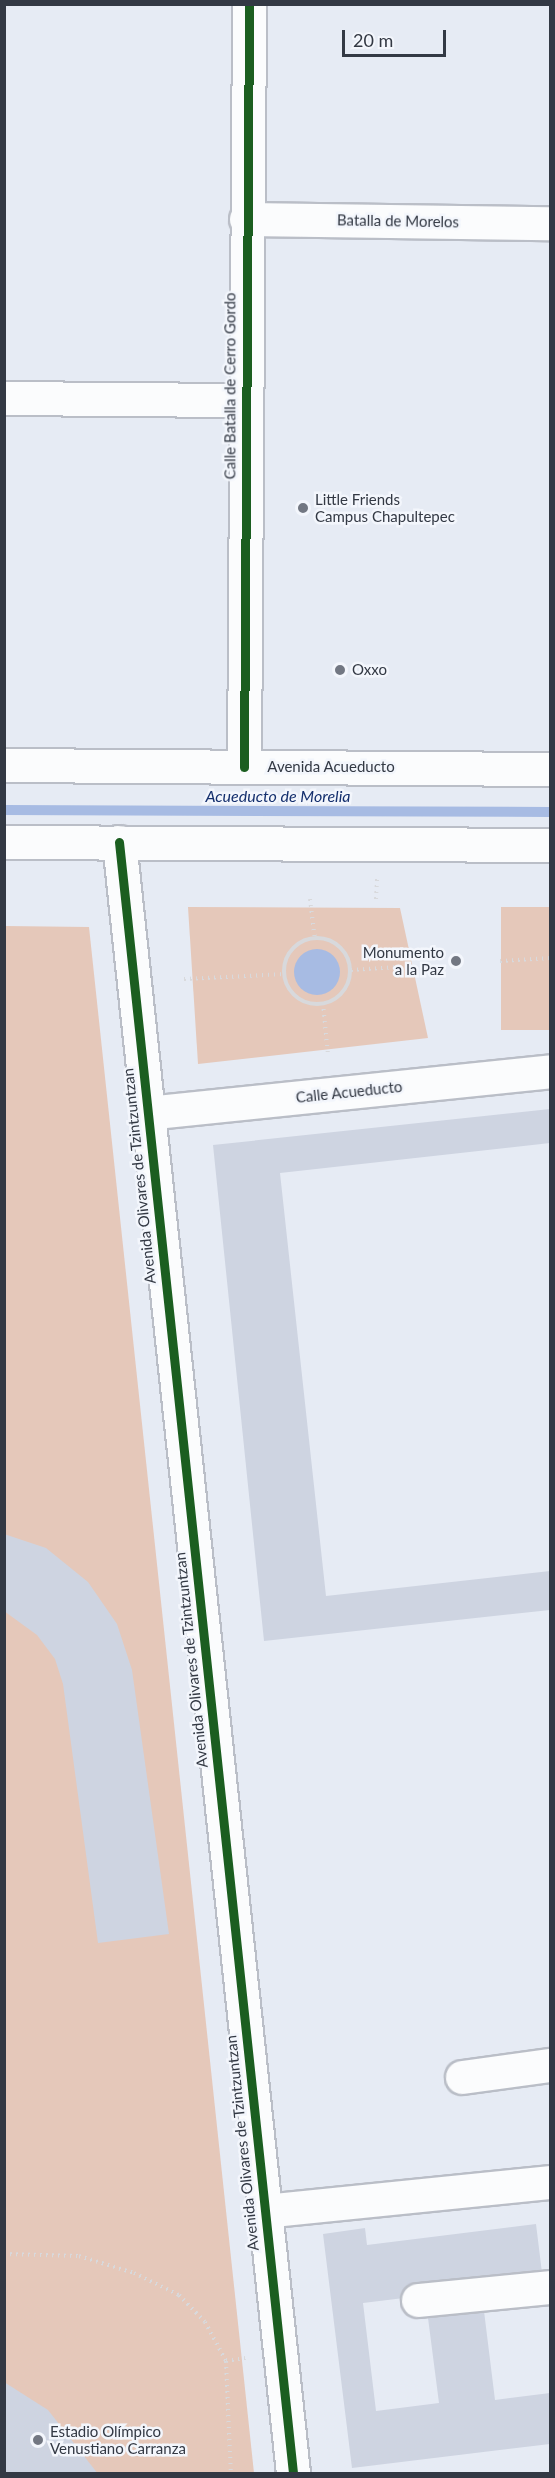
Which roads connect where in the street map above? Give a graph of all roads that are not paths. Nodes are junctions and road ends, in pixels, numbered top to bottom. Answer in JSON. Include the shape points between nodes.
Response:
{"nodes":[{"id":1,"x":249,"y":4,"type":"edge"},
{"id":2,"x":246,"y":219,"type":"junction"},
{"id":3,"x":550,"y":223,"type":"edge"},
{"id":4,"x":4,"y":398,"type":"edge"},
{"id":5,"x":245,"y":400,"type":"junction"},
{"id":6,"x":4,"y":765,"type":"edge"},
{"id":7,"x":244,"y":767,"type":"junction"},
{"id":8,"x":550,"y":769,"type":"edge"},
{"id":9,"x":4,"y":842,"type":"edge"},
{"id":10,"x":119,"y":843,"type":"junction"},
{"id":11,"x":550,"y":845,"type":"edge"},
{"id":12,"x":550,"y":1071,"type":"edge"},
{"id":13,"x":147,"y":1113,"type":"junction"},
{"id":14,"x":550,"y":2065,"type":"edge"},
{"id":15,"x":462,"y":2077,"type":"dead end"},
{"id":16,"x":550,"y":2182,"type":"edge"},
{"id":17,"x":264,"y":2211,"type":"junction"},
{"id":18,"x":550,"y":2287,"type":"edge"},
{"id":19,"x":418,"y":2300,"type":"dead end"},
{"id":20,"x":293,"y":2474,"type":"edge"}],
"edges":[{"from":1,"to":2,"type":"street","name":"Calle Batalla de Cerro Gordo"},
{"from":2,"to":3,"type":"street","name":"Batalla de Morelos"},
{"from":2,"to":5,"type":"street","name":"Calle Batalla de Cerro Gordo"},
{"from":4,"to":5,"type":"street"},
{"from":5,"to":7,"type":"street","name":"Calle Batalla de Cerro Gordo"},
{"from":6,"to":7,"type":"street","name":"Avenida Acueducto"},
{"from":7,"to":8,"type":"street","name":"Avenida Acueducto"},
{"from":9,"to":10,"type":"street"},
{"from":10,"to":11,"type":"street"},
{"from":10,"to":13,"type":"street","name":"Avenida Olivares de Tzintzuntzan"},
{"from":12,"to":13,"type":"street","name":"Calle Acueducto"},
{"from":13,"to":17,"type":"street","name":"Avenida Olivares de Tzintzuntzan"},
{"from":14,"to":15,"type":"street"},
{"from":16,"to":17,"type":"street"},
{"from":17,"to":20,"type":"street","name":"Avenida Olivares de Tzintzuntzan"},
{"from":18,"to":19,"type":"street"}]}
